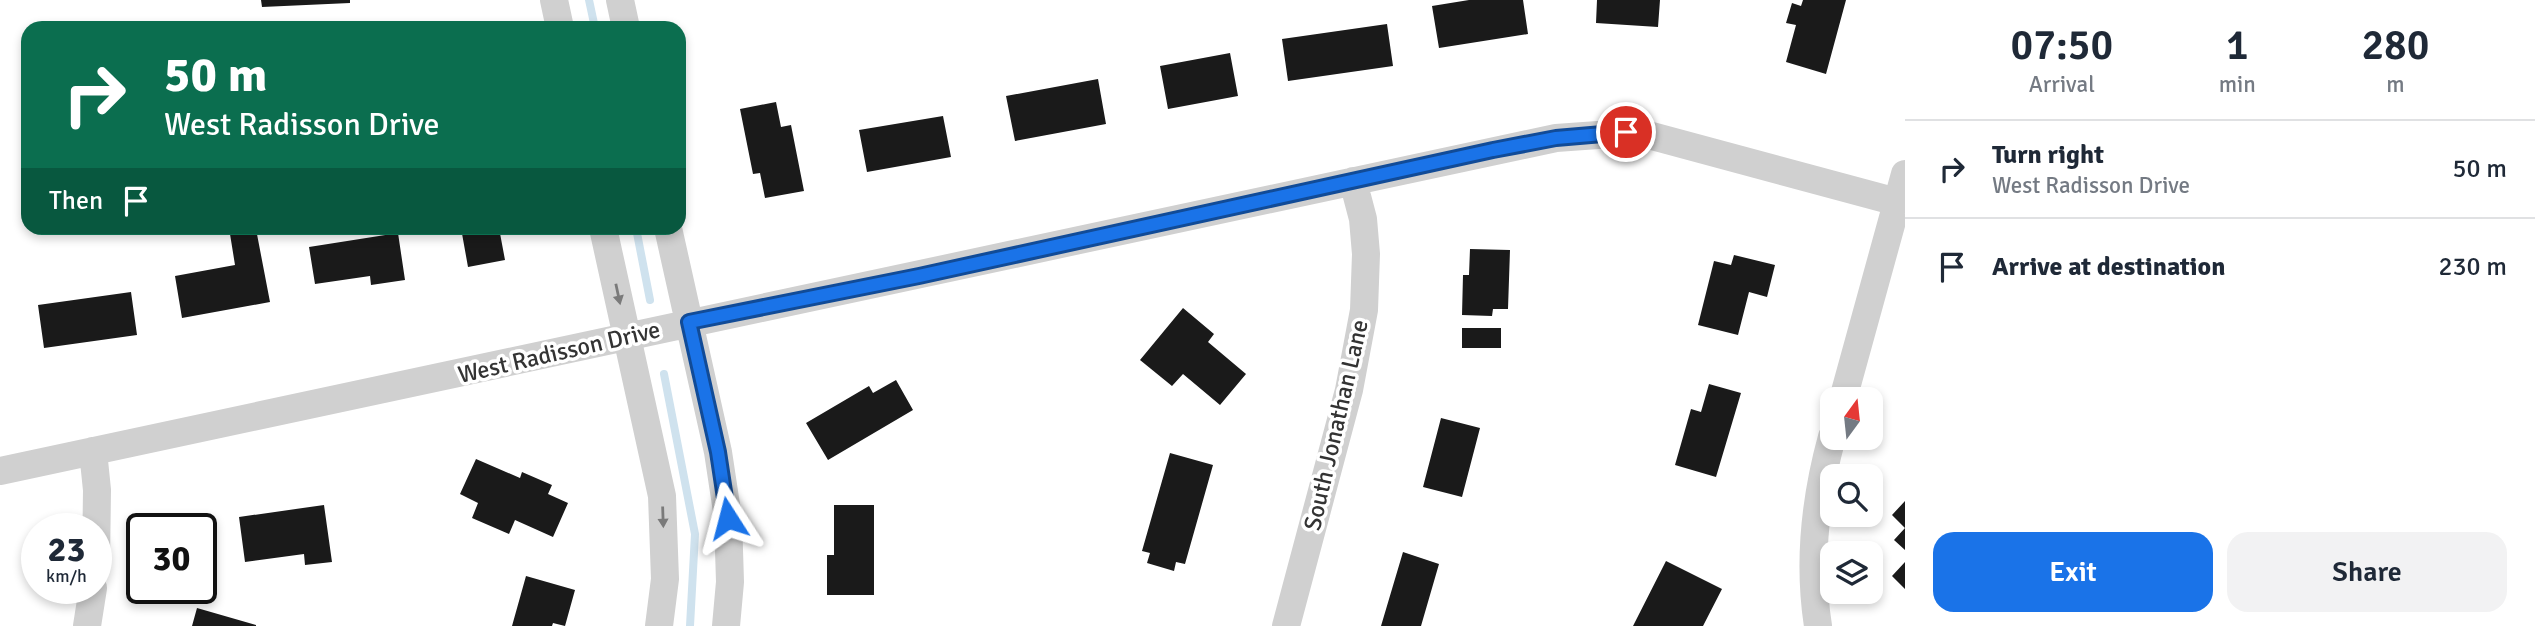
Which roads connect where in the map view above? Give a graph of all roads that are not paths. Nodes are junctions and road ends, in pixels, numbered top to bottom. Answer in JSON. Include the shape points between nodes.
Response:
{"nodes":[{"id":1,"x":554,"y":0,"type":"edge"},
{"id":2,"x":620,"y":0,"type":"edge"},
{"id":3,"x":558,"y":21,"type":"edge"},
{"id":4,"x":624,"y":21,"type":"edge"},
{"id":5,"x":1905,"y":174,"type":"edge"},
{"id":6,"x":1353,"y":181,"type":"junction"},
{"id":7,"x":1897,"y":202,"type":"junction"},
{"id":8,"x":605,"y":235,"type":"edge"},
{"id":9,"x":670,"y":235,"type":"edge"},
{"id":10,"x":689,"y":322,"type":"junction"},
{"id":11,"x":627,"y":336,"type":"junction"},
{"id":12,"x":1846,"y":387,"type":"edge"},
{"id":13,"x":1829,"y":450,"type":"edge"},
{"id":14,"x":93,"y":451,"type":"junction"},
{"id":15,"x":0,"y":471,"type":"edge"},
{"id":16,"x":97,"y":513,"type":"edge"},
{"id":17,"x":90,"y":604,"type":"edge"},
{"id":18,"x":87,"y":626,"type":"edge"},
{"id":19,"x":659,"y":626,"type":"edge"},
{"id":20,"x":726,"y":626,"type":"edge"},
{"id":21,"x":1286,"y":626,"type":"edge"},
{"id":22,"x":1818,"y":626,"type":"edge"}],
"edges":[{"from":1,"to":3,"type":"street"},
{"from":2,"to":4,"type":"street"},
{"from":5,"to":7,"type":"street"},
{"from":6,"to":7,"type":"street","name":"West Radisson Drive","via":[[1556,138],[1626,132]]},
{"from":6,"to":10,"type":"street","name":"West Radisson Drive"},
{"from":6,"to":21,"type":"street","name":"South Jonathan Lane","via":[[1366,254],[1364,310],[1349,390]]},
{"from":7,"to":12,"type":"street"},
{"from":8,"to":11,"type":"street","one_way":true},
{"from":9,"to":10,"type":"street"},
{"from":10,"to":11,"type":"street","name":"West Radisson Drive"},
{"from":10,"to":20,"type":"street","via":[[728,518]]},
{"from":11,"to":14,"type":"street","name":"West Radisson Drive"},
{"from":11,"to":19,"type":"street","one_way":true,"via":[[662,496],[665,579]]},
{"from":13,"to":22,"type":"street","via":[[1814,537]]},
{"from":14,"to":15,"type":"street","name":"West Radisson Drive"},
{"from":14,"to":16,"type":"street"},
{"from":17,"to":18,"type":"street"}]}
